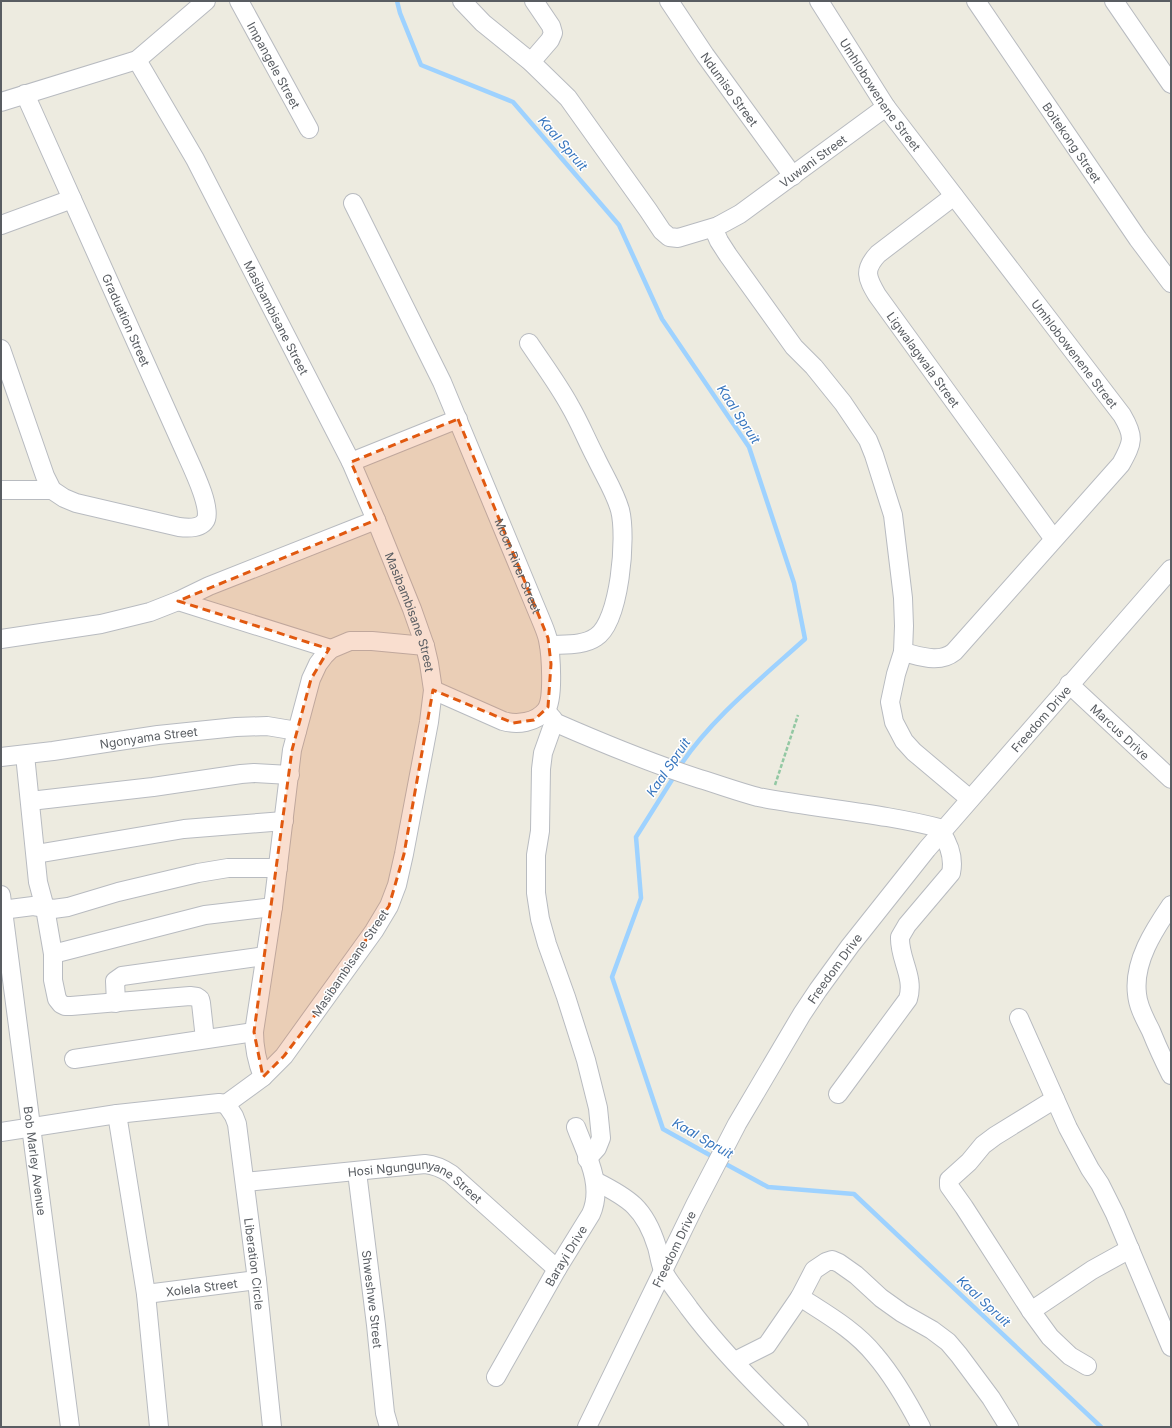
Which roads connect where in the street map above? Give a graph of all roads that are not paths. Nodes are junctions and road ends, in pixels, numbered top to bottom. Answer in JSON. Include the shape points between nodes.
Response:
{"nodes":[{"id":1,"x":206,"y":1,"type":"edge"},
{"id":2,"x":239,"y":1,"type":"edge"},
{"id":3,"x":462,"y":1,"type":"edge"},
{"id":4,"x":534,"y":1,"type":"edge"},
{"id":5,"x":669,"y":1,"type":"edge"},
{"id":6,"x":976,"y":1,"type":"edge"},
{"id":7,"x":1114,"y":1,"type":"edge"},
{"id":8,"x":824,"y":3,"type":"edge"},
{"id":9,"x":137,"y":60,"type":"junction"},
{"id":10,"x":531,"y":62,"type":"junction"},
{"id":11,"x":1171,"y":84,"type":"edge"},
{"id":12,"x":25,"y":94,"type":"junction"},
{"id":13,"x":1,"y":102,"type":"edge"},
{"id":14,"x":886,"y":107,"type":"junction"},
{"id":15,"x":309,"y":129,"type":"dead end"},
{"id":16,"x":793,"y":176,"type":"junction"},
{"id":17,"x":954,"y":196,"type":"junction"},
{"id":18,"x":72,"y":199,"type":"junction"},
{"id":19,"x":353,"y":203,"type":"dead end"},
{"id":20,"x":1,"y":225,"type":"edge"},
{"id":21,"x":718,"y":226,"type":"junction"},
{"id":22,"x":1171,"y":283,"type":"edge"},
{"id":23,"x":529,"y":343,"type":"dead end"},
{"id":24,"x":1,"y":349,"type":"edge"},
{"id":25,"x":458,"y":419,"type":"junction"},
{"id":26,"x":351,"y":462,"type":"junction"},
{"id":27,"x":1,"y":490,"type":"edge"},
{"id":28,"x":52,"y":490,"type":"junction"},
{"id":29,"x":376,"y":520,"type":"junction"},
{"id":30,"x":1053,"y":538,"type":"junction"},
{"id":31,"x":1171,"y":569,"type":"edge"},
{"id":32,"x":178,"y":601,"type":"junction"},
{"id":33,"x":1,"y":639,"type":"edge"},
{"id":34,"x":549,"y":645,"type":"junction"},
{"id":35,"x":425,"y":646,"type":"junction"},
{"id":36,"x":331,"y":650,"type":"junction"},
{"id":37,"x":903,"y":652,"type":"junction"},
{"id":38,"x":1069,"y":684,"type":"junction"},
{"id":39,"x":432,"y":690,"type":"junction"},
{"id":40,"x":550,"y":717,"type":"junction"},
{"id":41,"x":297,"y":731,"type":"junction"},
{"id":42,"x":25,"y":755,"type":"junction"},
{"id":43,"x":1,"y":757,"type":"edge"},
{"id":44,"x":1168,"y":773,"type":"edge"},
{"id":45,"x":290,"y":775,"type":"junction"},
{"id":46,"x":970,"y":799,"type":"junction"},
{"id":47,"x":30,"y":801,"type":"junction"},
{"id":48,"x":284,"y":821,"type":"junction"},
{"id":49,"x":942,"y":831,"type":"junction"},
{"id":50,"x":36,"y":854,"type":"junction"},
{"id":51,"x":278,"y":868,"type":"junction"},
{"id":52,"x":2,"y":903,"type":"edge"},
{"id":53,"x":1171,"y":905,"type":"edge"},
{"id":54,"x":273,"y":907,"type":"junction"},
{"id":55,"x":45,"y":908,"type":"junction"},
{"id":56,"x":53,"y":954,"type":"junction"},
{"id":57,"x":266,"y":956,"type":"junction"},
{"id":58,"x":116,"y":1003,"type":"junction"},
{"id":59,"x":1019,"y":1018,"type":"dead end"},
{"id":60,"x":254,"y":1032,"type":"junction"},
{"id":61,"x":205,"y":1040,"type":"junction"},
{"id":62,"x":74,"y":1059,"type":"dead end"},
{"id":63,"x":1171,"y":1076,"type":"edge"},
{"id":64,"x":263,"y":1077,"type":"junction"},
{"id":65,"x":838,"y":1094,"type":"dead end"},
{"id":66,"x":1055,"y":1099,"type":"junction"},
{"id":67,"x":226,"y":1104,"type":"junction"},
{"id":68,"x":117,"y":1114,"type":"junction"},
{"id":69,"x":576,"y":1127,"type":"dead end"},
{"id":70,"x":30,"y":1128,"type":"junction"},
{"id":71,"x":1,"y":1132,"type":"edge"},
{"id":72,"x":587,"y":1159,"type":"junction"},
{"id":73,"x":357,"y":1172,"type":"junction"},
{"id":74,"x":595,"y":1181,"type":"junction"},
{"id":75,"x":245,"y":1182,"type":"junction"},
{"id":76,"x":1130,"y":1250,"type":"junction"},
{"id":77,"x":557,"y":1269,"type":"junction"},
{"id":78,"x":663,"y":1271,"type":"junction"},
{"id":79,"x":257,"y":1280,"type":"junction"},
{"id":80,"x":146,"y":1294,"type":"junction"},
{"id":81,"x":800,"y":1297,"type":"junction"},
{"id":82,"x":1031,"y":1311,"type":"junction"},
{"id":83,"x":1171,"y":1347,"type":"edge"},
{"id":84,"x":735,"y":1361,"type":"junction"},
{"id":85,"x":1087,"y":1366,"type":"dead end"},
{"id":86,"x":496,"y":1377,"type":"dead end"},
{"id":87,"x":70,"y":1427,"type":"edge"},
{"id":88,"x":159,"y":1427,"type":"edge"},
{"id":89,"x":272,"y":1427,"type":"edge"},
{"id":90,"x":389,"y":1427,"type":"edge"},
{"id":91,"x":587,"y":1427,"type":"edge"},
{"id":92,"x":798,"y":1427,"type":"edge"},
{"id":93,"x":922,"y":1427,"type":"edge"},
{"id":94,"x":1009,"y":1427,"type":"edge"}],
"edges":[{"from":1,"to":9,"type":"street"},
{"from":2,"to":15,"type":"street","name":"Impangele Street"},
{"from":3,"to":10,"type":"street","name":"Vuwani Street","via":[[483,24]]},
{"from":4,"to":10,"type":"street","via":[[553,33]]},
{"from":5,"to":16,"type":"street","name":"Ndumiso Street"},
{"from":6,"to":22,"type":"street","name":"Boitekong Street","via":[[1138,239]]},
{"from":7,"to":11,"type":"street"},
{"from":8,"to":14,"type":"street","name":"Umhlobowenene Street"},
{"from":9,"to":12,"type":"street"},
{"from":9,"to":26,"type":"street","name":"Masibambisane Street","via":[[195,159]]},
{"from":10,"to":21,"type":"street","name":"Vuwani Street","via":[[568,98],[665,234],[678,238]]},
{"from":12,"to":13,"type":"street"},
{"from":12,"to":18,"type":"street","name":"Graduation Street"},
{"from":14,"to":16,"type":"street","name":"Vuwani Street"},
{"from":14,"to":17,"type":"street","name":"Umhlobowenene Street"},
{"from":16,"to":21,"type":"street","name":"Vuwani Street","via":[[740,214]]},
{"from":17,"to":30,"type":"street","name":"Umhlobowenene Street","via":[[1122,415],[1131,436],[1131,444],[1121,464]]},
{"from":17,"to":30,"type":"street","name":"Ligwalagwala Street","via":[[878,254],[868,271],[869,282]]},
{"from":18,"to":20,"type":"street"},
{"from":18,"to":28,"type":"street","name":"Graduation Street","via":[[206,502],[207,517],[206,521],[195,527],[179,527],[76,503]]},
{"from":19,"to":25,"type":"street","name":"Moon River Street","via":[[430,356]]},
{"from":21,"to":37,"type":"street","via":[[715,232],[719,241],[747,283],[868,440],[890,502],[895,526],[904,626]]},
{"from":23,"to":34,"type":"street","via":[[579,422],[613,492],[621,518],[619,584],[604,630],[585,642]]},
{"from":24,"to":28,"type":"street","via":[[39,461]]},
{"from":25,"to":26,"type":"street"},
{"from":25,"to":34,"type":"street","name":"Moon River Street"},
{"from":26,"to":29,"type":"street","name":"Masibambisane Street"},
{"from":27,"to":28,"type":"street"},
{"from":29,"to":32,"type":"street","via":[[209,586]]},
{"from":29,"to":35,"type":"street","name":"Masibambisane Street"},
{"from":30,"to":37,"type":"street","name":"Umhlobowenene Street","via":[[950,655],[933,659]]},
{"from":31,"to":38,"type":"street","name":"Freedom Drive"},
{"from":32,"to":33,"type":"street","via":[[120,620]]},
{"from":32,"to":36,"type":"street"},
{"from":34,"to":40,"type":"street","name":"Moon River Street"},
{"from":35,"to":36,"type":"street","via":[[354,641]]},
{"from":35,"to":39,"type":"street","name":"Masibambisane Street","via":[[430,663]]},
{"from":36,"to":41,"type":"street","via":[[318,664],[311,680]]},
{"from":37,"to":46,"type":"street","via":[[890,702],[898,733],[914,752]]},
{"from":38,"to":44,"type":"street","name":"Marcus Drive"},
{"from":38,"to":46,"type":"street","name":"Freedom Drive"},
{"from":39,"to":40,"type":"street","via":[[512,724]]},
{"from":39,"to":64,"type":"street","name":"Masibambisane Street","via":[[429,722],[404,854],[397,885],[388,906],[374,931],[308,1024],[280,1061]]},
{"from":40,"to":49,"type":"street","via":[[602,743],[736,791],[771,799],[913,821]]},
{"from":40,"to":72,"type":"street","name":"Moon River Street","via":[[541,769],[536,893],[547,944],[586,1060],[598,1108],[601,1138],[597,1148]]},
{"from":41,"to":42,"type":"street","name":"Ngonyama Street","via":[[267,726],[236,727],[158,735]]},
{"from":41,"to":45,"type":"street"},
{"from":42,"to":43,"type":"street","name":"Ngonyama Street"},
{"from":42,"to":47,"type":"street"},
{"from":45,"to":47,"type":"street","via":[[241,774]]},
{"from":45,"to":48,"type":"street"},
{"from":46,"to":49,"type":"street","name":"Freedom Drive"},
{"from":47,"to":50,"type":"street"},
{"from":48,"to":50,"type":"street","via":[[184,829]]},
{"from":48,"to":51,"type":"street"},
{"from":49,"to":65,"type":"street","via":[[949,847],[951,873],[900,937],[909,973],[908,999]]},
{"from":49,"to":78,"type":"street","name":"Freedom Drive","via":[[904,876],[798,1020],[737,1124]]},
{"from":50,"to":55,"type":"street","via":[[38,882]]},
{"from":51,"to":54,"type":"street"},
{"from":51,"to":55,"type":"street","via":[[228,868],[198,872],[118,892],[75,906]]},
{"from":52,"to":55,"type":"street"},
{"from":52,"to":70,"type":"street","name":"Bob Marley Avenue"},
{"from":53,"to":63,"type":"street","via":[[1146,946],[1136,986],[1141,1010]]},
{"from":54,"to":56,"type":"street","via":[[214,913]]},
{"from":54,"to":57,"type":"street"},
{"from":55,"to":56,"type":"street"},
{"from":56,"to":58,"type":"street","via":[[53,980],[60,1004],[71,1006]]},
{"from":57,"to":58,"type":"street","via":[[122,976],[115,982]]},
{"from":57,"to":60,"type":"street"},
{"from":58,"to":61,"type":"street","via":[[197,996],[201,1003]]},
{"from":59,"to":66,"type":"street"},
{"from":60,"to":61,"type":"street"},
{"from":60,"to":64,"type":"street","via":[[256,1056]]},
{"from":61,"to":62,"type":"street"},
{"from":64,"to":67,"type":"street","name":"Masibambisane Street"},
{"from":66,"to":76,"type":"street","via":[[1108,1201]]},
{"from":66,"to":82,"type":"street","via":[[995,1136],[948,1184]]},
{"from":67,"to":68,"type":"street"},
{"from":67,"to":75,"type":"street","name":"Liberation Circle","via":[[237,1124]]},
{"from":68,"to":70,"type":"street"},
{"from":68,"to":80,"type":"street"},
{"from":69,"to":72,"type":"street","name":"Barayi Drive"},
{"from":70,"to":71,"type":"street"},
{"from":70,"to":87,"type":"street","name":"Bob Marley Avenue"},
{"from":72,"to":74,"type":"street","name":"Barayi Drive"},
{"from":73,"to":75,"type":"street","name":"Hosi Ngungunyane Street"},
{"from":73,"to":77,"type":"street","name":"Hosi Ngungunyane Street","via":[[425,1164],[440,1167]]},
{"from":73,"to":90,"type":"street","name":"Shweshwe Street","via":[[384,1405]]},
{"from":74,"to":77,"type":"street","name":"Barayi Drive","via":[[596,1198],[593,1209]]},
{"from":74,"to":78,"type":"street","via":[[616,1191],[640,1211],[657,1246]]},
{"from":75,"to":79,"type":"street","name":"Liberation Circle"},
{"from":76,"to":82,"type":"street","via":[[1092,1270]]},
{"from":76,"to":83,"type":"street"},
{"from":77,"to":86,"type":"street","name":"Barayi Drive"},
{"from":78,"to":84,"type":"street","via":[[700,1322]]},
{"from":78,"to":91,"type":"street","name":"Freedom Drive"},
{"from":79,"to":80,"type":"street","name":"Xolela Street"},
{"from":79,"to":89,"type":"street","name":"Liberation Circle"},
{"from":80,"to":88,"type":"street"},
{"from":81,"to":84,"type":"street","via":[[767,1345]]},
{"from":81,"to":93,"type":"street","via":[[842,1325],[874,1354]]},
{"from":81,"to":94,"type":"street","via":[[814,1270],[832,1260],[839,1263],[902,1314],[948,1342],[991,1398]]},
{"from":82,"to":85,"type":"street","via":[[1059,1346]]},
{"from":84,"to":92,"type":"street"}]}
